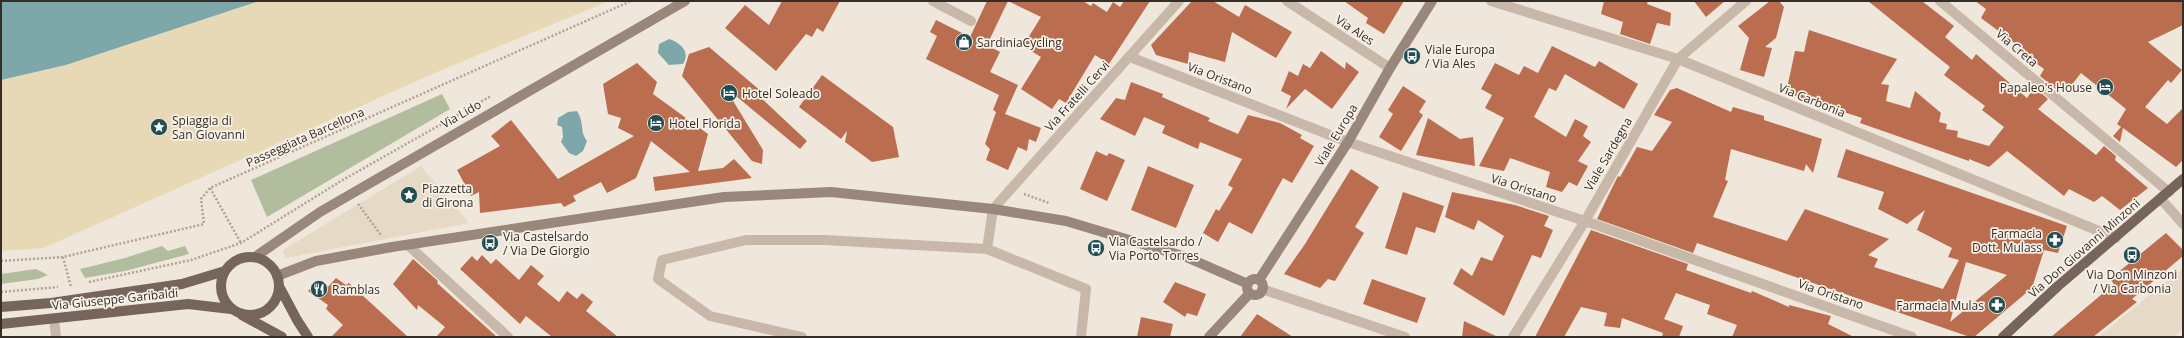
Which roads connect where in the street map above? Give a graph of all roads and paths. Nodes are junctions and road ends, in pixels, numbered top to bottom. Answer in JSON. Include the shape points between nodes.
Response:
{"nodes":[{"id":1,"x":631,"y":1,"type":"edge"},
{"id":2,"x":686,"y":1,"type":"edge"},
{"id":3,"x":933,"y":1,"type":"edge"},
{"id":4,"x":1179,"y":1,"type":"edge"},
{"id":5,"x":1287,"y":1,"type":"edge"},
{"id":6,"x":1432,"y":1,"type":"edge"},
{"id":7,"x":1492,"y":1,"type":"edge"},
{"id":8,"x":1746,"y":1,"type":"edge"},
{"id":9,"x":1940,"y":1,"type":"edge"},
{"id":10,"x":971,"y":21,"type":"dead end"},
{"id":11,"x":1130,"y":57,"type":"junction"},
{"id":12,"x":1678,"y":59,"type":"junction"},
{"id":13,"x":1390,"y":68,"type":"junction"},
{"id":14,"x":497,"y":93,"type":"dead end"},
{"id":15,"x":1348,"y":142,"type":"junction"},
{"id":16,"x":2183,"y":179,"type":"edge"},
{"id":17,"x":210,"y":188,"type":"junction"},
{"id":18,"x":2165,"y":196,"type":"junction"},
{"id":19,"x":355,"y":201,"type":"dead end"},
{"id":20,"x":993,"y":209,"type":"junction"},
{"id":21,"x":1585,"y":221,"type":"junction"},
{"id":22,"x":2183,"y":224,"type":"edge"},
{"id":23,"x":2116,"y":238,"type":"junction"},
{"id":24,"x":386,"y":241,"type":"dead end"},
{"id":25,"x":241,"y":243,"type":"junction"},
{"id":26,"x":409,"y":246,"type":"junction"},
{"id":27,"x":987,"y":249,"type":"junction"},
{"id":28,"x":63,"y":257,"type":"junction"},
{"id":29,"x":255,"y":257,"type":"junction"},
{"id":30,"x":1,"y":261,"type":"edge"},
{"id":31,"x":224,"y":271,"type":"junction"},
{"id":32,"x":278,"y":281,"type":"junction"},
{"id":33,"x":83,"y":284,"type":"dead end"},
{"id":34,"x":1260,"y":285,"type":"junction"},
{"id":35,"x":71,"y":286,"type":"junction"},
{"id":36,"x":75,"y":286,"type":"dead end"},
{"id":37,"x":1249,"y":289,"type":"junction"},
{"id":38,"x":1,"y":292,"type":"edge"},
{"id":39,"x":1,"y":307,"type":"edge"},
{"id":40,"x":235,"y":311,"type":"junction"},
{"id":41,"x":54,"y":319,"type":"junction"},
{"id":42,"x":1,"y":324,"type":"edge"},
{"id":43,"x":56,"y":337,"type":"edge"},
{"id":44,"x":282,"y":337,"type":"edge"},
{"id":45,"x":308,"y":337,"type":"edge"},
{"id":46,"x":508,"y":337,"type":"edge"},
{"id":47,"x":802,"y":337,"type":"edge"},
{"id":48,"x":1081,"y":337,"type":"edge"},
{"id":49,"x":1209,"y":337,"type":"edge"},
{"id":50,"x":1405,"y":337,"type":"edge"},
{"id":51,"x":1513,"y":337,"type":"edge"},
{"id":52,"x":1912,"y":337,"type":"edge"},
{"id":53,"x":2002,"y":337,"type":"edge"}],
"edges":[{"from":1,"to":17,"type":"path","name":"Passeggiata Barcellona"},
{"from":2,"to":29,"type":"street","name":"Via Lido","via":[[320,212]]},
{"from":3,"to":10,"type":"street"},
{"from":4,"to":11,"type":"street","name":"Via Fratelli Cervi"},
{"from":5,"to":13,"type":"street","name":"Via Ales"},
{"from":6,"to":13,"type":"street","name":"Viale Europa"},
{"from":7,"to":12,"type":"street","name":"Via Carbonia"},
{"from":8,"to":12,"type":"street","name":"Viale Sardegna"},
{"from":9,"to":18,"type":"street","name":"Via Creta"},
{"from":11,"to":15,"type":"street","name":"Via Oristano"},
{"from":11,"to":20,"type":"street","name":"Via Fratelli Cervi"},
{"from":12,"to":21,"type":"street","name":"Viale Sardegna"},
{"from":12,"to":23,"type":"street","name":"Via Carbonia"},
{"from":13,"to":15,"type":"street","name":"Viale Europa"},
{"from":14,"to":25,"type":"path","via":[[341,181]]},
{"from":15,"to":21,"type":"street","name":"Via Oristano"},
{"from":15,"to":34,"type":"street","name":"Viale Europa"},
{"from":16,"to":18,"type":"main road","name":"Via Don Giovanni Minzoni"},
{"from":17,"to":25,"type":"path"},
{"from":17,"to":28,"type":"path","via":[[201,198],[204,224]]},
{"from":18,"to":22,"type":"street","name":"Via Creta"},
{"from":18,"to":23,"type":"main road","name":"Via Don Giovanni Minzoni"},
{"from":19,"to":24,"type":"path"},
{"from":20,"to":26,"type":"street","via":[[831,192],[724,197]]},
{"from":20,"to":27,"type":"street"},
{"from":20,"to":37,"type":"street","via":[[1066,221],[1102,230],[1186,257]]},
{"from":21,"to":51,"type":"street","name":"Viale Sardegna"},
{"from":21,"to":52,"type":"street","name":"Via Oristano"},
{"from":23,"to":53,"type":"main road","name":"Via Don Giovanni Minzoni"},
{"from":25,"to":33,"type":"path","via":[[191,260]]},
{"from":26,"to":32,"type":"street","via":[[316,262]]},
{"from":26,"to":46,"type":"street"},
{"from":27,"to":47,"type":"street","via":[[824,240],[746,240],[662,260],[658,279],[710,316]]},
{"from":27,"to":48,"type":"street","via":[[1086,289]]},
{"from":28,"to":30,"type":"path"},
{"from":28,"to":35,"type":"path"},
{"from":29,"to":31,"type":"main road","via":[[238,258]]},
{"from":29,"to":32,"type":"main road","via":[[269,263]]},
{"from":31,"to":39,"type":"main road","name":"Via Giuseppe Garibaldi","via":[[182,284],[52,303]]},
{"from":31,"to":40,"type":"main road","via":[[221,279],[222,295]]},
{"from":32,"to":40,"type":"main road","via":[[273,304],[266,310],[253,315]]},
{"from":32,"to":45,"type":"main road"},
{"from":34,"to":37,"type":"street","via":[[1251,280]]},
{"from":34,"to":37,"type":"street","via":[[1257,295]]},
{"from":34,"to":50,"type":"street"},
{"from":35,"to":36,"type":"path"},
{"from":35,"to":38,"type":"path"},
{"from":37,"to":49,"type":"street"},
{"from":40,"to":41,"type":"main road","name":"Via Giuseppe Garibaldi","via":[[188,304]]},
{"from":40,"to":44,"type":"main road"},
{"from":41,"to":42,"type":"main road","name":"Via Giuseppe Garibaldi"},
{"from":41,"to":43,"type":"street"}]}
